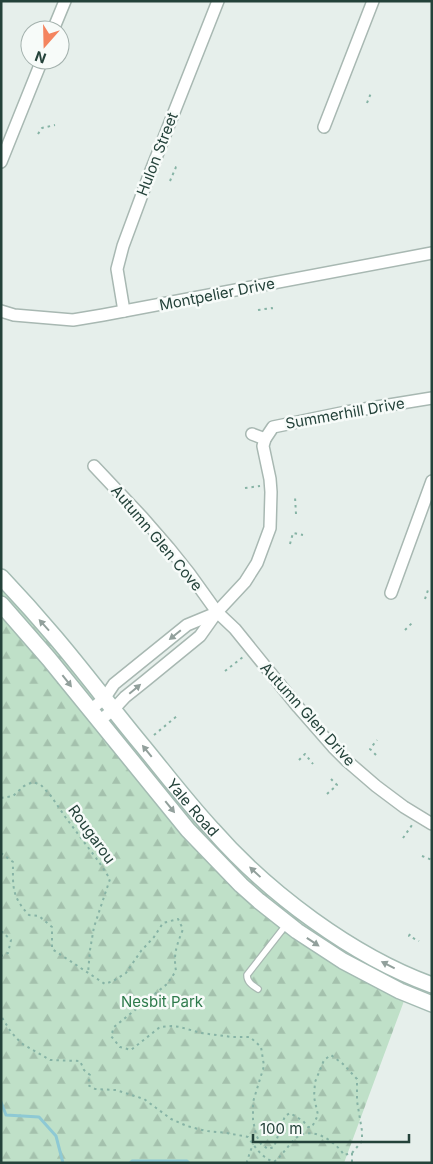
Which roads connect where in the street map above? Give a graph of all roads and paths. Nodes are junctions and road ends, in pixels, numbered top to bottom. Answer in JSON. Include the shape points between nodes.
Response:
{"nodes":[{"id":1,"x":65,"y":1,"type":"edge"},
{"id":2,"x":218,"y":1,"type":"edge"},
{"id":3,"x":373,"y":1,"type":"edge"},
{"id":4,"x":58,"y":20,"type":"edge"},
{"id":5,"x":38,"y":70,"type":"edge"},
{"id":6,"x":373,"y":94,"type":"dead end"},
{"id":7,"x":367,"y":103,"type":"dead end"},
{"id":8,"x":55,"y":125,"type":"dead end"},
{"id":9,"x":324,"y":127,"type":"dead end"},
{"id":10,"x":38,"y":134,"type":"dead end"},
{"id":11,"x":1,"y":162,"type":"edge"},
{"id":12,"x":177,"y":167,"type":"dead end"},
{"id":13,"x":170,"y":181,"type":"dead end"},
{"id":14,"x":432,"y":253,"type":"edge"},
{"id":15,"x":258,"y":310,"type":"dead end"},
{"id":16,"x":272,"y":310,"type":"dead end"},
{"id":17,"x":1,"y":311,"type":"edge"},
{"id":18,"x":124,"y":311,"type":"junction"},
{"id":19,"x":432,"y":398,"type":"edge"},
{"id":20,"x":252,"y":434,"type":"dead end"},
{"id":21,"x":265,"y":439,"type":"junction"},
{"id":22,"x":94,"y":466,"type":"dead end"},
{"id":23,"x":432,"y":481,"type":"edge"},
{"id":24,"x":260,"y":486,"type":"dead end"},
{"id":25,"x":245,"y":488,"type":"dead end"},
{"id":26,"x":297,"y":497,"type":"dead end"},
{"id":27,"x":296,"y":514,"type":"dead end"},
{"id":28,"x":303,"y":535,"type":"dead end"},
{"id":29,"x":290,"y":544,"type":"dead end"},
{"id":30,"x":1,"y":577,"type":"edge"},
{"id":31,"x":430,"y":591,"type":"dead end"},
{"id":32,"x":391,"y":592,"type":"dead end"},
{"id":33,"x":425,"y":599,"type":"dead end"},
{"id":34,"x":1,"y":604,"type":"edge"},
{"id":35,"x":217,"y":612,"type":"junction"},
{"id":36,"x":414,"y":624,"type":"dead end"},
{"id":37,"x":405,"y":630,"type":"dead end"},
{"id":38,"x":243,"y":657,"type":"dead end"},
{"id":39,"x":225,"y":671,"type":"dead end"},
{"id":40,"x":108,"y":704,"type":"junction"},
{"id":41,"x":94,"y":715,"type":"junction"},
{"id":42,"x":177,"y":716,"type":"dead end"},
{"id":43,"x":154,"y":736,"type":"dead end"},
{"id":44,"x":377,"y":740,"type":"dead end"},
{"id":45,"x":376,"y":755,"type":"dead end"},
{"id":46,"x":299,"y":760,"type":"dead end"},
{"id":47,"x":313,"y":764,"type":"dead end"},
{"id":48,"x":331,"y":779,"type":"dead end"},
{"id":49,"x":327,"y":794,"type":"dead end"},
{"id":50,"x":1,"y":798,"type":"edge"},
{"id":51,"x":432,"y":824,"type":"edge"},
{"id":52,"x":412,"y":825,"type":"dead end"},
{"id":53,"x":403,"y":838,"type":"dead end"},
{"id":54,"x":1,"y":853,"type":"edge"},
{"id":55,"x":422,"y":856,"type":"dead end"},
{"id":56,"x":432,"y":860,"type":"edge"},
{"id":57,"x":287,"y":924,"type":"junction"},
{"id":58,"x":1,"y":931,"type":"edge"},
{"id":59,"x":410,"y":934,"type":"dead end"},
{"id":60,"x":419,"y":941,"type":"dead end"},
{"id":61,"x":1,"y":956,"type":"edge"},
{"id":62,"x":88,"y":973,"type":"junction"},
{"id":63,"x":432,"y":985,"type":"edge"},
{"id":64,"x":258,"y":989,"type":"dead end"},
{"id":65,"x":432,"y":1004,"type":"edge"},
{"id":66,"x":1,"y":1016,"type":"edge"},
{"id":67,"x":253,"y":1144,"type":"junction"},
{"id":68,"x":352,"y":1153,"type":"junction"},
{"id":69,"x":247,"y":1163,"type":"edge"},
{"id":70,"x":352,"y":1163,"type":"edge"}],
"edges":[{"from":1,"to":4,"type":"street"},
{"from":2,"to":18,"type":"street","name":"Hulon Street","via":[[123,246],[117,269]]},
{"from":3,"to":9,"type":"street"},
{"from":5,"to":11,"type":"street"},
{"from":6,"to":7,"type":"path"},
{"from":8,"to":10,"type":"path","via":[[42,128]]},
{"from":12,"to":13,"type":"path"},
{"from":14,"to":18,"type":"street","name":"Montpelier Drive"},
{"from":15,"to":16,"type":"path"},
{"from":17,"to":18,"type":"street","name":"Montpelier Drive","via":[[73,320]]},
{"from":19,"to":21,"type":"street","name":"Summerhill Drive","via":[[285,423],[273,427]]},
{"from":20,"to":21,"type":"street"},
{"from":21,"to":35,"type":"street","via":[[263,446],[272,492],[270,528],[254,569]]},
{"from":22,"to":35,"type":"street","name":"Autumn Glen Cove","via":[[169,548]]},
{"from":23,"to":32,"type":"street"},
{"from":24,"to":25,"type":"path"},
{"from":26,"to":27,"type":"path"},
{"from":28,"to":29,"type":"path","via":[[293,533]]},
{"from":40,"to":30,"type":"main road","name":"Yale Road","one_way":true},
{"from":31,"to":33,"type":"path"},
{"from":34,"to":41,"type":"main road","name":"Yale Road","one_way":true},
{"from":40,"to":35,"type":"street","one_way":true,"via":[[126,697],[200,636]]},
{"from":35,"to":40,"type":"street","one_way":true,"via":[[187,625],[114,684]]},
{"from":35,"to":51,"type":"street","name":"Autumn Glen Drive","via":[[348,761],[391,797]]},
{"from":36,"to":37,"type":"path"},
{"from":38,"to":39,"type":"path"},
{"from":40,"to":41,"type":"street"},
{"from":63,"to":40,"type":"main road","name":"Yale Road","one_way":true,"via":[[381,962],[344,940],[262,879],[211,829]]},
{"from":41,"to":57,"type":"main road","name":"Yale Road","one_way":true,"via":[[188,830],[241,885]]},
{"from":42,"to":43,"type":"path"},
{"from":44,"to":45,"type":"path","via":[[370,749]]},
{"from":46,"to":47,"type":"path","via":[[305,754]]},
{"from":48,"to":49,"type":"path","via":[[337,785]]},
{"from":50,"to":62,"type":"path","name":"Rougarou","via":[[13,796],[33,782],[41,785],[110,879],[94,927]]},
{"from":52,"to":53,"type":"path"},
{"from":54,"to":62,"type":"path","via":[[14,862],[13,888],[19,905],[29,915],[39,916],[52,927],[52,949]]},
{"from":55,"to":56,"type":"path"},
{"from":57,"to":64,"type":"lane","via":[[247,975],[247,980]]},
{"from":57,"to":65,"type":"main road","name":"Yale Road","one_way":true,"via":[[361,972]]},
{"from":58,"to":61,"type":"path","via":[[11,940],[8,953]]},
{"from":59,"to":60,"type":"path"},
{"from":62,"to":68,"type":"path","via":[[105,984],[113,981],[126,973],[163,923],[178,919],[183,929],[174,951],[176,971],[167,984],[114,1026],[111,1036],[120,1047],[131,1050],[160,1027],[250,1037],[261,1047],[264,1066],[253,1102],[253,1120],[256,1135],[268,1149],[274,1147],[285,1116],[290,1113],[312,1127],[318,1115],[315,1082],[324,1060],[332,1055],[357,1079],[362,1141]]},
{"from":66,"to":67,"type":"path","via":[[21,1043],[50,1060],[80,1060],[90,1075],[88,1085],[94,1089],[116,1090],[144,1099],[171,1119],[187,1126],[248,1137]]},
{"from":67,"to":68,"type":"path","via":[[274,1162],[296,1138],[309,1133],[325,1137],[344,1155]]},
{"from":67,"to":69,"type":"path"},
{"from":68,"to":70,"type":"path"}]}
